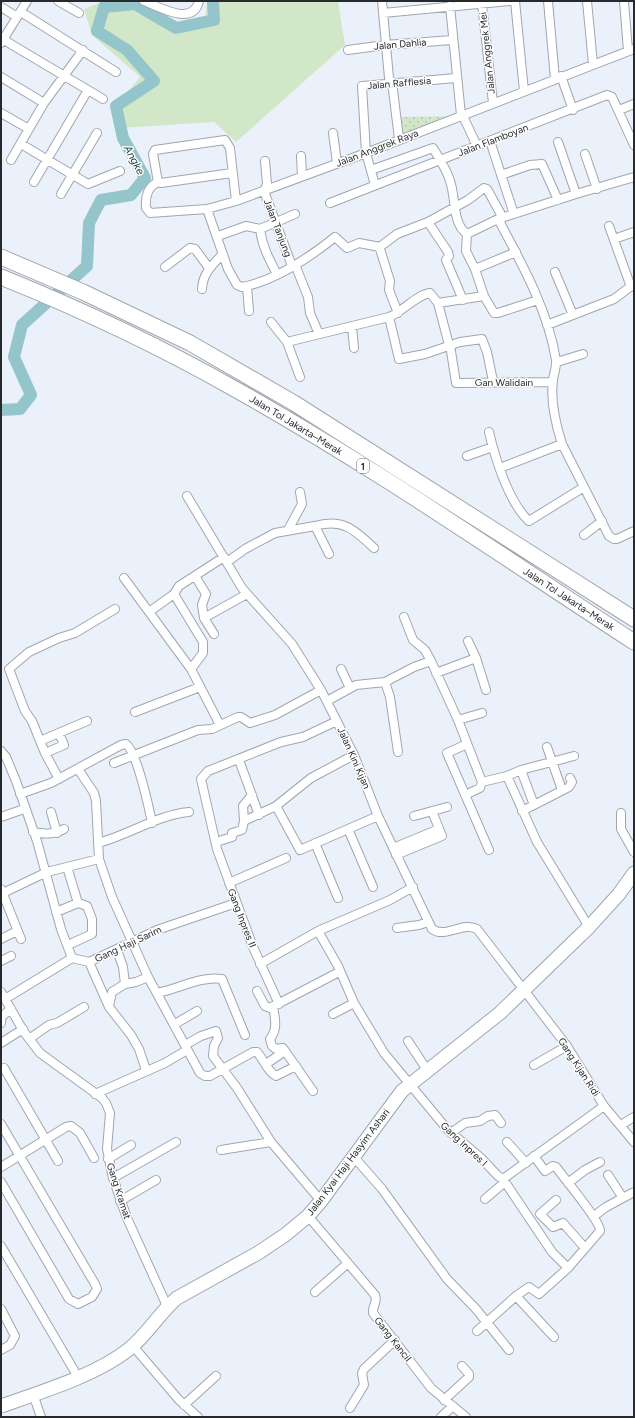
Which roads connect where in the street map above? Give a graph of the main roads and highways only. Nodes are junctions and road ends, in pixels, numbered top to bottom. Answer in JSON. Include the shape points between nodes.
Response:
{"nodes":[{"id":1,"x":1,"y":257,"type":"edge"},
{"id":2,"x":1,"y":277,"type":"edge"},
{"id":3,"x":634,"y":619,"type":"edge"},
{"id":4,"x":634,"y":642,"type":"edge"},
{"id":5,"x":634,"y":873,"type":"edge"},
{"id":6,"x":1,"y":1406,"type":"edge"}],
"edges":[{"from":1,"to":3,"type":"highway","name":"Jalan Tol Jakarta–Merak","number":"1","via":[[83,292],[190,343],[294,403]]},
{"from":2,"to":4,"type":"highway","name":"Jalan Tol Jakarta–Merak","number":"1","via":[[80,310],[232,388],[367,468]]},
{"from":5,"to":6,"type":"main road","name":"Jalan Kyai Haji Hasyim Ashari","via":[[589,927],[524,991],[476,1034],[409,1084],[308,1216],[258,1253],[188,1291],[167,1306],[133,1346],[109,1362],[78,1377]]}]}
